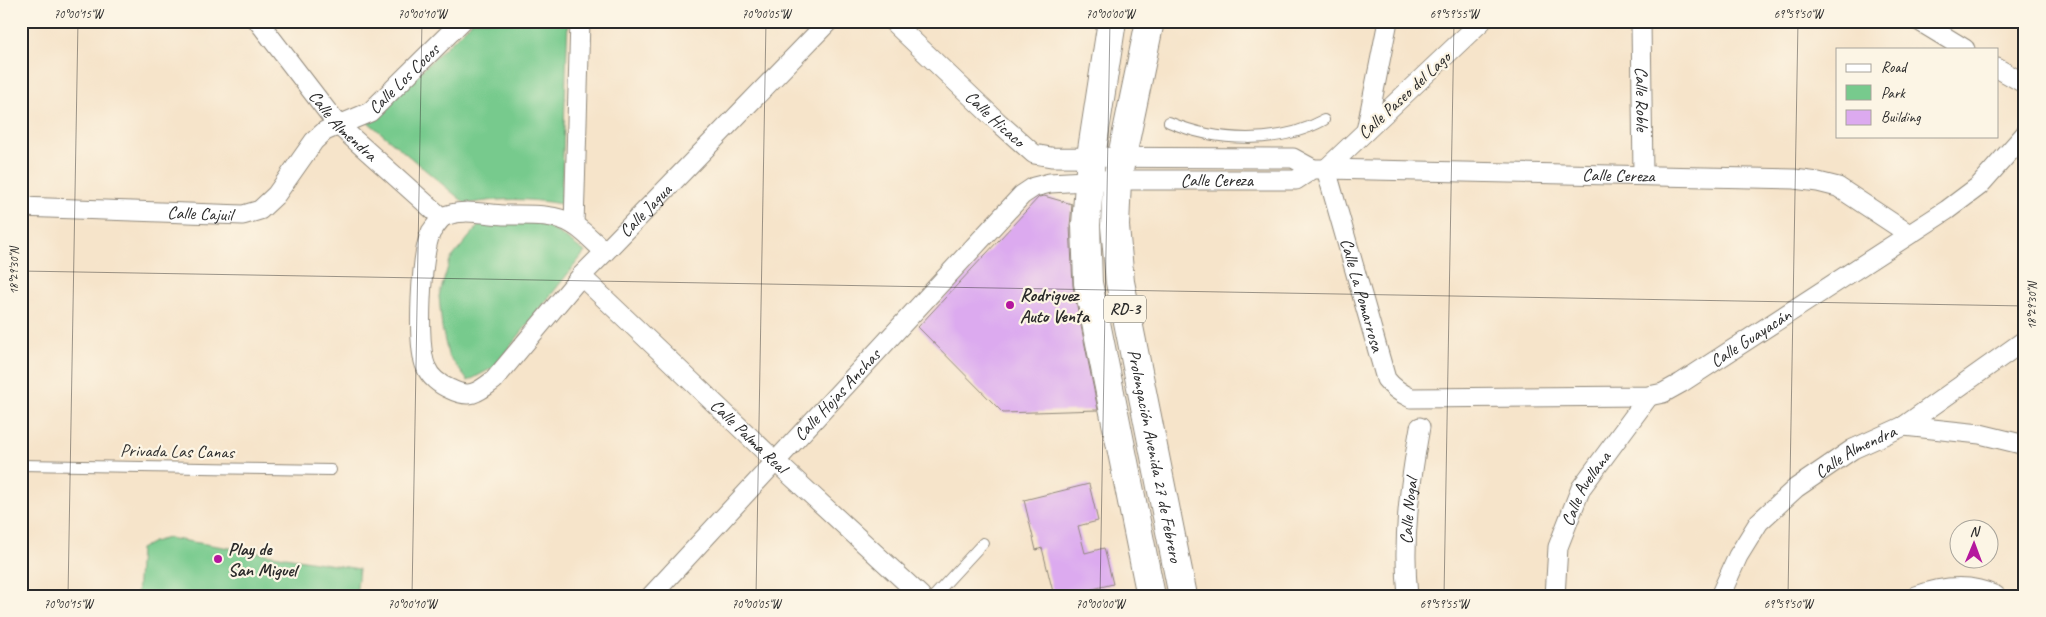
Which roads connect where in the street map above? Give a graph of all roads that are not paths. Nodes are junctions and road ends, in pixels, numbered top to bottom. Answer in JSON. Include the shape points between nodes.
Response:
{"nodes":[{"id":1,"x":258,"y":21,"type":"edge"},
{"id":2,"x":462,"y":21,"type":"edge"},
{"id":3,"x":580,"y":21,"type":"edge"},
{"id":4,"x":829,"y":21,"type":"edge"},
{"id":5,"x":892,"y":21,"type":"edge"},
{"id":6,"x":1112,"y":21,"type":"edge"},
{"id":7,"x":1150,"y":21,"type":"edge"},
{"id":8,"x":1388,"y":21,"type":"edge"},
{"id":9,"x":1482,"y":21,"type":"edge"},
{"id":10,"x":1641,"y":21,"type":"edge"},
{"id":11,"x":1919,"y":21,"type":"edge"},
{"id":12,"x":1963,"y":48,"type":"edge"},
{"id":13,"x":1998,"y":69,"type":"edge"},
{"id":14,"x":2025,"y":84,"type":"edge"},
{"id":15,"x":1324,"y":120,"type":"dead end"},
{"id":16,"x":1169,"y":122,"type":"dead end"},
{"id":17,"x":337,"y":124,"type":"junction"},
{"id":18,"x":1366,"y":131,"type":"junction"},
{"id":19,"x":2025,"y":134,"type":"edge"},
{"id":20,"x":1242,"y":139,"type":"junction"},
{"id":21,"x":1051,"y":157,"type":"junction"},
{"id":22,"x":1242,"y":158,"type":"junction"},
{"id":23,"x":1090,"y":168,"type":"junction"},
{"id":24,"x":1120,"y":169,"type":"junction"},
{"id":25,"x":1320,"y":169,"type":"junction"},
{"id":26,"x":1643,"y":175,"type":"junction"},
{"id":27,"x":1050,"y":182,"type":"junction"},
{"id":28,"x":21,"y":207,"type":"edge"},
{"id":29,"x":442,"y":218,"type":"junction"},
{"id":30,"x":574,"y":225,"type":"junction"},
{"id":31,"x":1909,"y":234,"type":"junction"},
{"id":32,"x":605,"y":252,"type":"junction"},
{"id":33,"x":581,"y":276,"type":"junction"},
{"id":34,"x":2025,"y":340,"type":"edge"},
{"id":35,"x":1649,"y":396,"type":"junction"},
{"id":36,"x":1422,"y":399,"type":"joint"},
{"id":37,"x":1904,"y":426,"type":"junction"},
{"id":38,"x":1420,"y":427,"type":"dead end"},
{"id":39,"x":2025,"y":445,"type":"edge"},
{"id":40,"x":775,"y":461,"type":"junction"},
{"id":41,"x":21,"y":465,"type":"edge"},
{"id":42,"x":331,"y":470,"type":"dead end"},
{"id":43,"x":983,"y":543,"type":"dead end"},
{"id":44,"x":651,"y":596,"type":"edge"},
{"id":45,"x":921,"y":596,"type":"edge"},
{"id":46,"x":934,"y":596,"type":"edge"},
{"id":47,"x":1151,"y":596,"type":"edge"},
{"id":48,"x":1183,"y":596,"type":"edge"},
{"id":49,"x":1408,"y":596,"type":"edge"},
{"id":50,"x":1556,"y":596,"type":"edge"},
{"id":51,"x":1720,"y":596,"type":"edge"},
{"id":52,"x":1916,"y":596,"type":"edge"},
{"id":53,"x":1996,"y":596,"type":"edge"}],
"edges":[{"from":1,"to":17,"type":"street","name":"Calle Almendra"},
{"from":2,"to":17,"type":"street","name":"Calle Los Cocos","via":[[370,112]]},
{"from":3,"to":30,"type":"street"},
{"from":4,"to":32,"type":"street","name":"Calle Jagua"},
{"from":5,"to":21,"type":"street","name":"Calle Hicaco","via":[[1034,154]]},
{"from":6,"to":23,"type":"main road","name":"Prolongación Avenida 27 de Febrero","number":"RD-3"},
{"from":7,"to":24,"type":"main road","name":"Prolongación Avenida 27 de Febrero","number":"RD-3"},
{"from":8,"to":18,"type":"street"},
{"from":9,"to":18,"type":"street","name":"Calle Paseo del Lago"},
{"from":10,"to":26,"type":"street","name":"Calle Roble"},
{"from":11,"to":12,"type":"street"},
{"from":13,"to":14,"type":"street"},
{"from":15,"to":20,"type":"lane","via":[[1288,133]]},
{"from":16,"to":20,"type":"lane","via":[[1194,131]]},
{"from":17,"to":28,"type":"street","name":"Calle Cajuil","via":[[314,141],[276,195],[260,210],[242,215]]},
{"from":17,"to":29,"type":"street","name":"Calle Almendra"},
{"from":18,"to":25,"type":"street","name":"Calle Paseo del Lago"},
{"from":19,"to":31,"type":"street","name":"Calle Guayacán","via":[[1979,186]]},
{"from":20,"to":22,"type":"lane"},
{"from":21,"to":23,"type":"street","name":"Calle Hicaco"},
{"from":21,"to":27,"type":"street"},
{"from":22,"to":24,"type":"street","name":"Calle Cereza"},
{"from":22,"to":25,"type":"street","name":"Calle Cereza","via":[[1293,158]]},
{"from":23,"to":24,"type":"street","name":"Calle Hicaco"},
{"from":23,"to":27,"type":"street"},
{"from":23,"to":47,"type":"main road","name":"Prolongación Avenida 27 de Febrero","number":"RD-3","via":[[1086,225],[1088,283]]},
{"from":24,"to":25,"type":"street","name":"Calle Cereza","via":[[1296,180]]},
{"from":24,"to":48,"type":"main road","name":"Prolongación Avenida 27 de Febrero","number":"RD-3","via":[[1115,226],[1120,282]]},
{"from":25,"to":26,"type":"street","name":"Calle Cereza"},
{"from":25,"to":36,"type":"street","name":"Calle La Pomarrosa","via":[[1386,379],[1402,394]]},
{"from":26,"to":31,"type":"street","name":"Calle Cereza","via":[[1818,182],[1838,188]]},
{"from":27,"to":40,"type":"street","name":"Calle Hojas Anchas","via":[[1022,195]]},
{"from":29,"to":30,"type":"street","via":[[455,213],[534,215]]},
{"from":29,"to":33,"type":"street","name":"Calle Jagua","via":[[431,232],[426,252],[421,351],[434,378],[463,395],[478,392],[494,380]]},
{"from":30,"to":32,"type":"street"},
{"from":31,"to":35,"type":"street","name":"Calle Guayacán","via":[[1681,383]]},
{"from":32,"to":33,"type":"street","name":"Calle Jagua"},
{"from":33,"to":40,"type":"street","name":"Calle Palma Real"},
{"from":34,"to":37,"type":"street","name":"Calle Almendra"},
{"from":35,"to":36,"type":"street","name":"Calle Guayacán"},
{"from":35,"to":50,"type":"street","name":"Calle Avellana","via":[[1581,488],[1558,547]]},
{"from":37,"to":39,"type":"street","via":[[1980,434]]},
{"from":37,"to":51,"type":"street","name":"Calle Almendra","via":[[1853,449],[1796,488],[1759,522],[1738,556]]},
{"from":38,"to":49,"type":"street","name":"Calle Nogal","via":[[1409,485]]},
{"from":40,"to":44,"type":"street","name":"Calle Hojas Anchas"},
{"from":40,"to":45,"type":"street","name":"Calle Palma Real"},
{"from":41,"to":42,"type":"lane","name":"Privada Las Canas"},
{"from":43,"to":46,"type":"lane"},
{"from":52,"to":53,"type":"street","via":[[1958,586]]}]}
